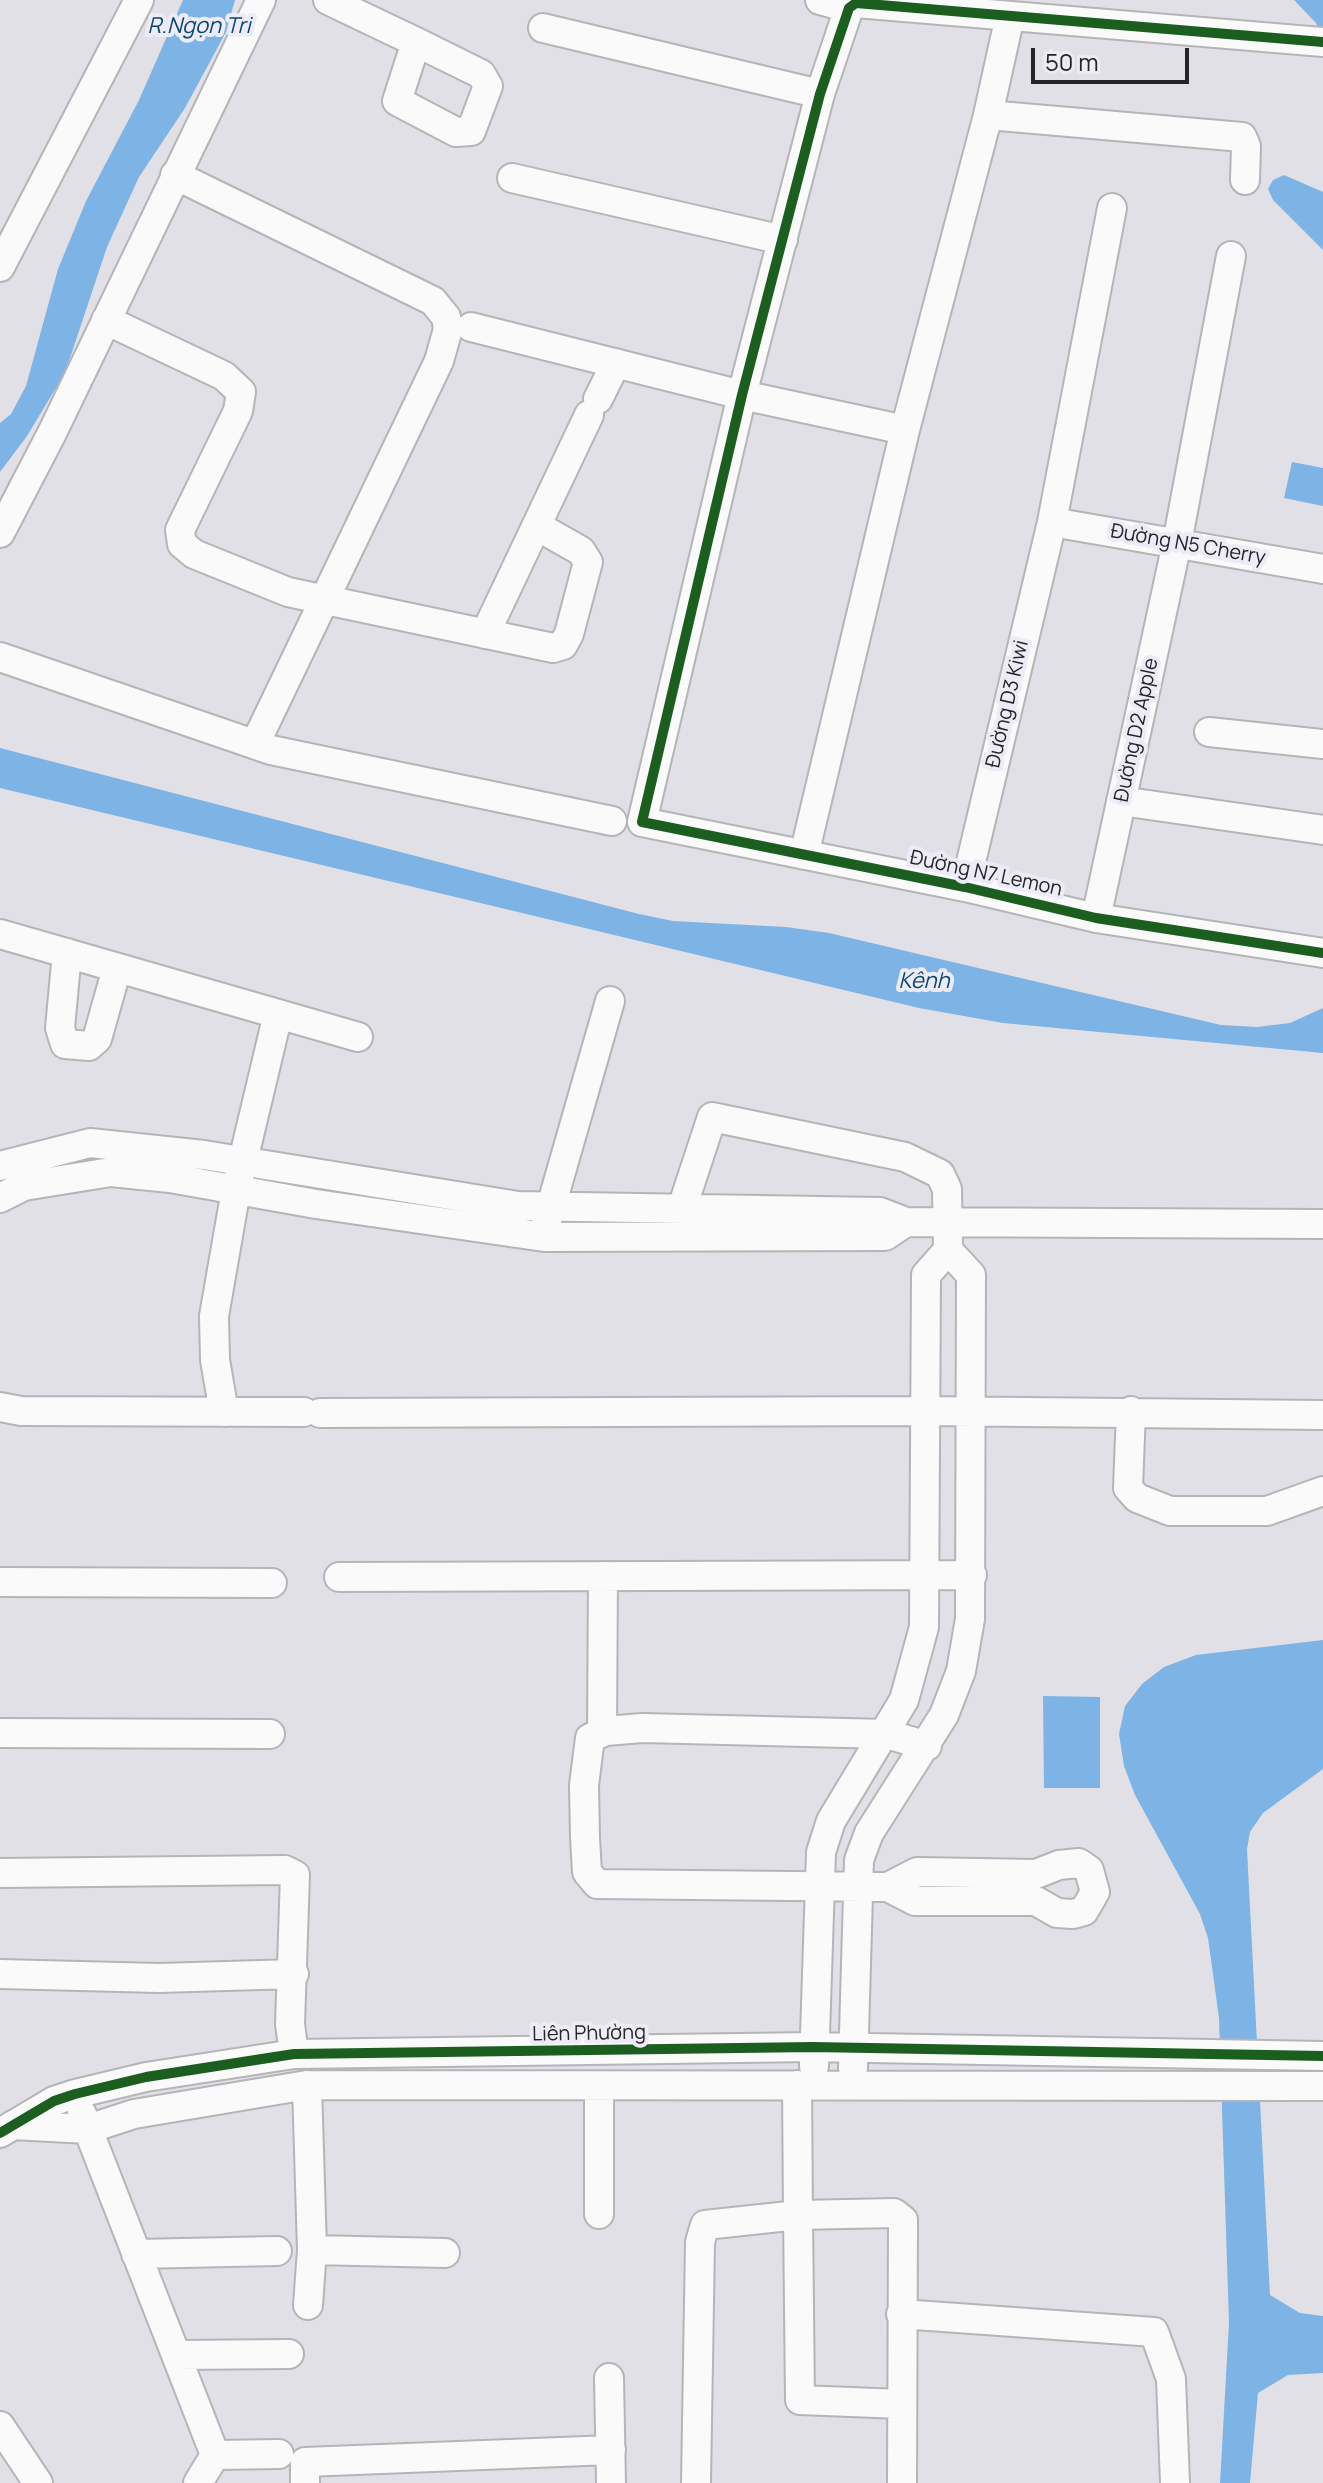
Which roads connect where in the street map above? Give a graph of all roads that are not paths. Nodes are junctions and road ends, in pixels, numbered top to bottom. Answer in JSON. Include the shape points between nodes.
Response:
{"nodes":[{"id":1,"x":139,"y":0,"type":"edge"},
{"id":2,"x":261,"y":0,"type":"edge"},
{"id":3,"x":328,"y":0,"type":"edge"},
{"id":4,"x":820,"y":0,"type":"edge"},
{"id":5,"x":849,"y":8,"type":"junction"},
{"id":6,"x":1010,"y":16,"type":"junction"},
{"id":7,"x":543,"y":28,"type":"dead end"},
{"id":8,"x":416,"y":42,"type":"dead end"},
{"id":9,"x":1323,"y":42,"type":"edge"},
{"id":10,"x":820,"y":94,"type":"junction"},
{"id":11,"x":988,"y":115,"type":"junction"},
{"id":12,"x":175,"y":175,"type":"junction"},
{"id":13,"x":512,"y":178,"type":"dead end"},
{"id":14,"x":1245,"y":180,"type":"dead end"},
{"id":15,"x":1112,"y":208,"type":"dead end"},
{"id":16,"x":783,"y":240,"type":"junction"},
{"id":17,"x":1231,"y":256,"type":"dead end"},
{"id":18,"x":0,"y":267,"type":"edge"},
{"id":19,"x":106,"y":320,"type":"junction"},
{"id":20,"x":471,"y":327,"type":"dead end"},
{"id":21,"x":616,"y":363,"type":"junction"},
{"id":22,"x":742,"y":395,"type":"junction"},
{"id":23,"x":905,"y":430,"type":"junction"},
{"id":24,"x":1052,"y":522,"type":"junction"},
{"id":25,"x":537,"y":526,"type":"junction"},
{"id":26,"x":0,"y":533,"type":"edge"},
{"id":27,"x":1177,"y":543,"type":"junction"},
{"id":28,"x":1323,"y":569,"type":"edge"},
{"id":29,"x":324,"y":600,"type":"junction"},
{"id":30,"x":485,"y":634,"type":"junction"},
{"id":31,"x":0,"y":657,"type":"edge"},
{"id":32,"x":1209,"y":732,"type":"dead end"},
{"id":33,"x":255,"y":744,"type":"junction"},
{"id":34,"x":1323,"y":744,"type":"edge"},
{"id":35,"x":1121,"y":801,"type":"junction"},
{"id":36,"x":612,"y":821,"type":"dead end"},
{"id":37,"x":1323,"y":830,"type":"edge"},
{"id":38,"x":804,"y":855,"type":"junction"},
{"id":39,"x":965,"y":887,"type":"junction"},
{"id":40,"x":1096,"y":918,"type":"junction"},
{"id":41,"x":0,"y":934,"type":"edge"},
{"id":42,"x":67,"y":953,"type":"junction"},
{"id":43,"x":1323,"y":953,"type":"edge"},
{"id":44,"x":117,"y":968,"type":"junction"},
{"id":45,"x":610,"y":1001,"type":"dead end"},
{"id":46,"x":278,"y":1014,"type":"junction"},
{"id":47,"x":358,"y":1037,"type":"dead end"},
{"id":48,"x":243,"y":1161,"type":"junction"},
{"id":49,"x":0,"y":1166,"type":"edge"},
{"id":50,"x":236,"y":1190,"type":"junction"},
{"id":51,"x":0,"y":1198,"type":"edge"},
{"id":52,"x":549,"y":1207,"type":"junction"},
{"id":53,"x":682,"y":1208,"type":"junction"},
{"id":54,"x":906,"y":1222,"type":"junction"},
{"id":55,"x":1323,"y":1224,"type":"edge"},
{"id":56,"x":948,"y":1236,"type":"junction"},
{"id":57,"x":544,"y":1237,"type":"junction"},
{"id":58,"x":0,"y":1407,"type":"edge"},
{"id":59,"x":925,"y":1411,"type":"junction"},
{"id":60,"x":1131,"y":1411,"type":"junction"},
{"id":61,"x":224,"y":1412,"type":"junction"},
{"id":62,"x":972,"y":1412,"type":"junction"},
{"id":63,"x":1323,"y":1415,"type":"edge"},
{"id":64,"x":1323,"y":1491,"type":"edge"},
{"id":65,"x":927,"y":1574,"type":"junction"},
{"id":66,"x":972,"y":1575,"type":"junction"},
{"id":67,"x":603,"y":1576,"type":"junction"},
{"id":68,"x":339,"y":1577,"type":"dead end"},
{"id":69,"x":0,"y":1582,"type":"edge"},
{"id":70,"x":272,"y":1583,"type":"dead end"},
{"id":71,"x":602,"y":1732,"type":"junction"},
{"id":72,"x":0,"y":1733,"type":"edge"},
{"id":73,"x":270,"y":1734,"type":"dead end"},
{"id":74,"x":887,"y":1734,"type":"junction"},
{"id":75,"x":927,"y":1746,"type":"junction"},
{"id":76,"x":0,"y":1873,"type":"edge"},
{"id":77,"x":856,"y":1886,"type":"junction"},
{"id":78,"x":817,"y":1887,"type":"junction"},
{"id":79,"x":888,"y":1887,"type":"junction"},
{"id":80,"x":0,"y":1974,"type":"edge"},
{"id":81,"x":294,"y":1974,"type":"junction"},
{"id":82,"x":813,"y":2047,"type":"junction"},
{"id":83,"x":853,"y":2049,"type":"junction"},
{"id":84,"x":294,"y":2054,"type":"junction"},
{"id":85,"x":1323,"y":2056,"type":"edge"},
{"id":86,"x":853,"y":2084,"type":"junction"},
{"id":87,"x":307,"y":2085,"type":"junction"},
{"id":88,"x":805,"y":2085,"type":"junction"},
{"id":89,"x":1323,"y":2086,"type":"edge"},
{"id":90,"x":599,"y":2087,"type":"junction"},
{"id":91,"x":75,"y":2094,"type":"junction"},
{"id":92,"x":6,"y":2129,"type":"edge"},
{"id":93,"x":88,"y":2129,"type":"junction"},
{"id":94,"x":599,"y":2214,"type":"dead end"},
{"id":95,"x":798,"y":2215,"type":"junction"},
{"id":96,"x":312,"y":2250,"type":"junction"},
{"id":97,"x":277,"y":2251,"type":"dead end"},
{"id":98,"x":445,"y":2253,"type":"dead end"},
{"id":99,"x":136,"y":2254,"type":"junction"},
{"id":100,"x":308,"y":2305,"type":"dead end"},
{"id":101,"x":901,"y":2314,"type":"junction"},
{"id":102,"x":289,"y":2354,"type":"dead end"},
{"id":103,"x":176,"y":2355,"type":"junction"},
{"id":104,"x":609,"y":2378,"type":"dead end"},
{"id":105,"x":901,"y":2404,"type":"junction"},
{"id":106,"x":0,"y":2426,"type":"edge"},
{"id":107,"x":611,"y":2450,"type":"junction"},
{"id":108,"x":279,"y":2454,"type":"dead end"},
{"id":109,"x":215,"y":2455,"type":"junction"},
{"id":110,"x":38,"y":2483,"type":"edge"},
{"id":111,"x":198,"y":2483,"type":"edge"},
{"id":112,"x":305,"y":2483,"type":"edge"},
{"id":113,"x":611,"y":2483,"type":"edge"},
{"id":114,"x":696,"y":2483,"type":"edge"},
{"id":115,"x":902,"y":2483,"type":"edge"},
{"id":116,"x":1175,"y":2483,"type":"edge"}],
"edges":[{"from":1,"to":18,"type":"street"},
{"from":2,"to":12,"type":"street"},
{"from":3,"to":8,"type":"street"},
{"from":4,"to":5,"type":"street"},
{"from":5,"to":6,"type":"street","via":[[856,3]]},
{"from":5,"to":10,"type":"street"},
{"from":6,"to":9,"type":"street"},
{"from":6,"to":11,"type":"street"},
{"from":7,"to":10,"type":"street"},
{"from":10,"to":16,"type":"street"},
{"from":11,"to":14,"type":"street","via":[[1242,137]]},
{"from":11,"to":23,"type":"street"},
{"from":12,"to":19,"type":"street"},
{"from":12,"to":29,"type":"street","via":[[433,301],[446,317],[447,340],[439,361]]},
{"from":13,"to":16,"type":"street"},
{"from":15,"to":24,"type":"street","name":"Đường D3 Kiwi"},
{"from":16,"to":22,"type":"street"},
{"from":17,"to":27,"type":"street","name":"Đường D2 Apple"},
{"from":19,"to":26,"type":"street"},
{"from":19,"to":29,"type":"street","via":[[224,376],[241,392],[238,411],[183,523],[182,544],[250,579]]},
{"from":20,"to":21,"type":"street"},
{"from":21,"to":22,"type":"street"},
{"from":21,"to":25,"type":"street"},
{"from":22,"to":23,"type":"street"},
{"from":22,"to":38,"type":"street","name":"Đường N7 Lemon","via":[[642,822]]},
{"from":23,"to":38,"type":"street"},
{"from":24,"to":27,"type":"street","name":"Đường N5 Cherry"},
{"from":24,"to":39,"type":"street","name":"Đường D3 Kiwi"},
{"from":25,"to":30,"type":"street"},
{"from":25,"to":30,"type":"street","via":[[586,556],[566,640],[548,648]]},
{"from":27,"to":28,"type":"street","name":"Đường N5 Cherry"},
{"from":27,"to":35,"type":"street","name":"Đường D2 Apple"},
{"from":29,"to":30,"type":"street"},
{"from":29,"to":33,"type":"street"},
{"from":31,"to":33,"type":"street"},
{"from":32,"to":34,"type":"street"},
{"from":33,"to":36,"type":"street"},
{"from":35,"to":37,"type":"street"},
{"from":35,"to":40,"type":"street","name":"Đường D2 Apple"},
{"from":38,"to":39,"type":"street","name":"Đường N7 Lemon"},
{"from":39,"to":40,"type":"street","name":"Đường N7 Lemon"},
{"from":40,"to":43,"type":"street","name":"Đường N7 Lemon"},
{"from":41,"to":42,"type":"street"},
{"from":42,"to":44,"type":"street"},
{"from":42,"to":44,"type":"street","via":[[60,1028],[65,1044],[89,1046],[97,1039]]},
{"from":44,"to":46,"type":"street"},
{"from":45,"to":52,"type":"street"},
{"from":46,"to":47,"type":"street"},
{"from":46,"to":48,"type":"street"},
{"from":48,"to":49,"type":"street","via":[[90,1143]]},
{"from":48,"to":50,"type":"street"},
{"from":48,"to":52,"type":"street"},
{"from":50,"to":51,"type":"street","via":[[111,1172],[24,1186]]},
{"from":50,"to":57,"type":"street"},
{"from":50,"to":61,"type":"street","via":[[214,1316]]},
{"from":52,"to":53,"type":"street"},
{"from":52,"to":57,"type":"street"},
{"from":53,"to":54,"type":"street","via":[[880,1212]]},
{"from":53,"to":56,"type":"street","via":[[712,1117],[924,1164],[940,1174],[947,1189]]},
{"from":54,"to":56,"type":"street"},
{"from":54,"to":57,"type":"street","via":[[885,1236]]},
{"from":55,"to":56,"type":"street"},
{"from":56,"to":59,"type":"street","via":[[926,1275]]},
{"from":56,"to":62,"type":"street","via":[[971,1275]]},
{"from":58,"to":61,"type":"street"},
{"from":59,"to":61,"type":"street"},
{"from":59,"to":62,"type":"street"},
{"from":59,"to":65,"type":"street"},
{"from":60,"to":62,"type":"street"},
{"from":60,"to":63,"type":"street"},
{"from":60,"to":64,"type":"street","via":[[1128,1488],[1137,1498],[1170,1511],[1267,1511]]},
{"from":62,"to":66,"type":"street"},
{"from":65,"to":66,"type":"street"},
{"from":65,"to":67,"type":"street"},
{"from":65,"to":74,"type":"street","via":[[917,1663]]},
{"from":66,"to":75,"type":"street","via":[[961,1671]]},
{"from":67,"to":68,"type":"street"},
{"from":67,"to":71,"type":"street"},
{"from":69,"to":70,"type":"street"},
{"from":71,"to":74,"type":"street","via":[[642,1728]]},
{"from":71,"to":78,"type":"street","via":[[590,1738],[584,1785],[591,1881]]},
{"from":72,"to":73,"type":"street"},
{"from":74,"to":75,"type":"street"},
{"from":74,"to":78,"type":"street","via":[[831,1821]]},
{"from":75,"to":77,"type":"street","via":[[869,1833]]},
{"from":76,"to":81,"type":"street","via":[[285,1870],[296,1881]]},
{"from":77,"to":78,"type":"street"},
{"from":77,"to":79,"type":"street"},
{"from":77,"to":83,"type":"street"},
{"from":78,"to":82,"type":"street"},
{"from":79,"to":79,"type":"street","via":[[915,1901],[1036,1901],[1057,1913],[1073,1914],[1084,1911],[1095,1892],[1089,1870],[1079,1863],[1036,1874],[917,1872]]},
{"from":80,"to":81,"type":"street"},
{"from":81,"to":84,"type":"street"},
{"from":82,"to":83,"type":"street","name":"Liên Phường"},
{"from":82,"to":84,"type":"street","name":"Liên Phường"},
{"from":82,"to":88,"type":"street"},
{"from":83,"to":85,"type":"street","name":"Liên Phường"},
{"from":83,"to":86,"type":"street"},
{"from":84,"to":91,"type":"street","name":"Liên Phường","via":[[161,2074]]},
{"from":86,"to":88,"type":"street","name":"Liên Phường"},
{"from":86,"to":89,"type":"street","name":"Liên Phường"},
{"from":87,"to":90,"type":"street","name":"Liên Phường"},
{"from":87,"to":93,"type":"street","name":"Liên Phường","via":[[161,2108]]},
{"from":87,"to":96,"type":"street"},
{"from":88,"to":90,"type":"street","name":"Liên Phường"},
{"from":88,"to":95,"type":"street"},
{"from":90,"to":94,"type":"street"},
{"from":91,"to":92,"type":"street","name":"Liên Phường"},
{"from":91,"to":93,"type":"street"},
{"from":92,"to":93,"type":"street","name":"Liên Phường"},
{"from":93,"to":99,"type":"street"},
{"from":95,"to":101,"type":"street","via":[[900,2216]]},
{"from":95,"to":105,"type":"street","via":[[800,2400]]},
{"from":95,"to":114,"type":"street","via":[[702,2227]]},
{"from":96,"to":98,"type":"street"},
{"from":96,"to":100,"type":"street"},
{"from":97,"to":99,"type":"street"},
{"from":99,"to":103,"type":"street"},
{"from":101,"to":105,"type":"street"},
{"from":101,"to":116,"type":"street","via":[[1154,2332],[1171,2379]]},
{"from":102,"to":103,"type":"street"},
{"from":103,"to":109,"type":"street"},
{"from":104,"to":107,"type":"street"},
{"from":105,"to":115,"type":"street"},
{"from":106,"to":110,"type":"street"},
{"from":107,"to":112,"type":"street","via":[[305,2462]]},
{"from":107,"to":113,"type":"street"},
{"from":108,"to":109,"type":"street"},
{"from":109,"to":111,"type":"street"}]}
